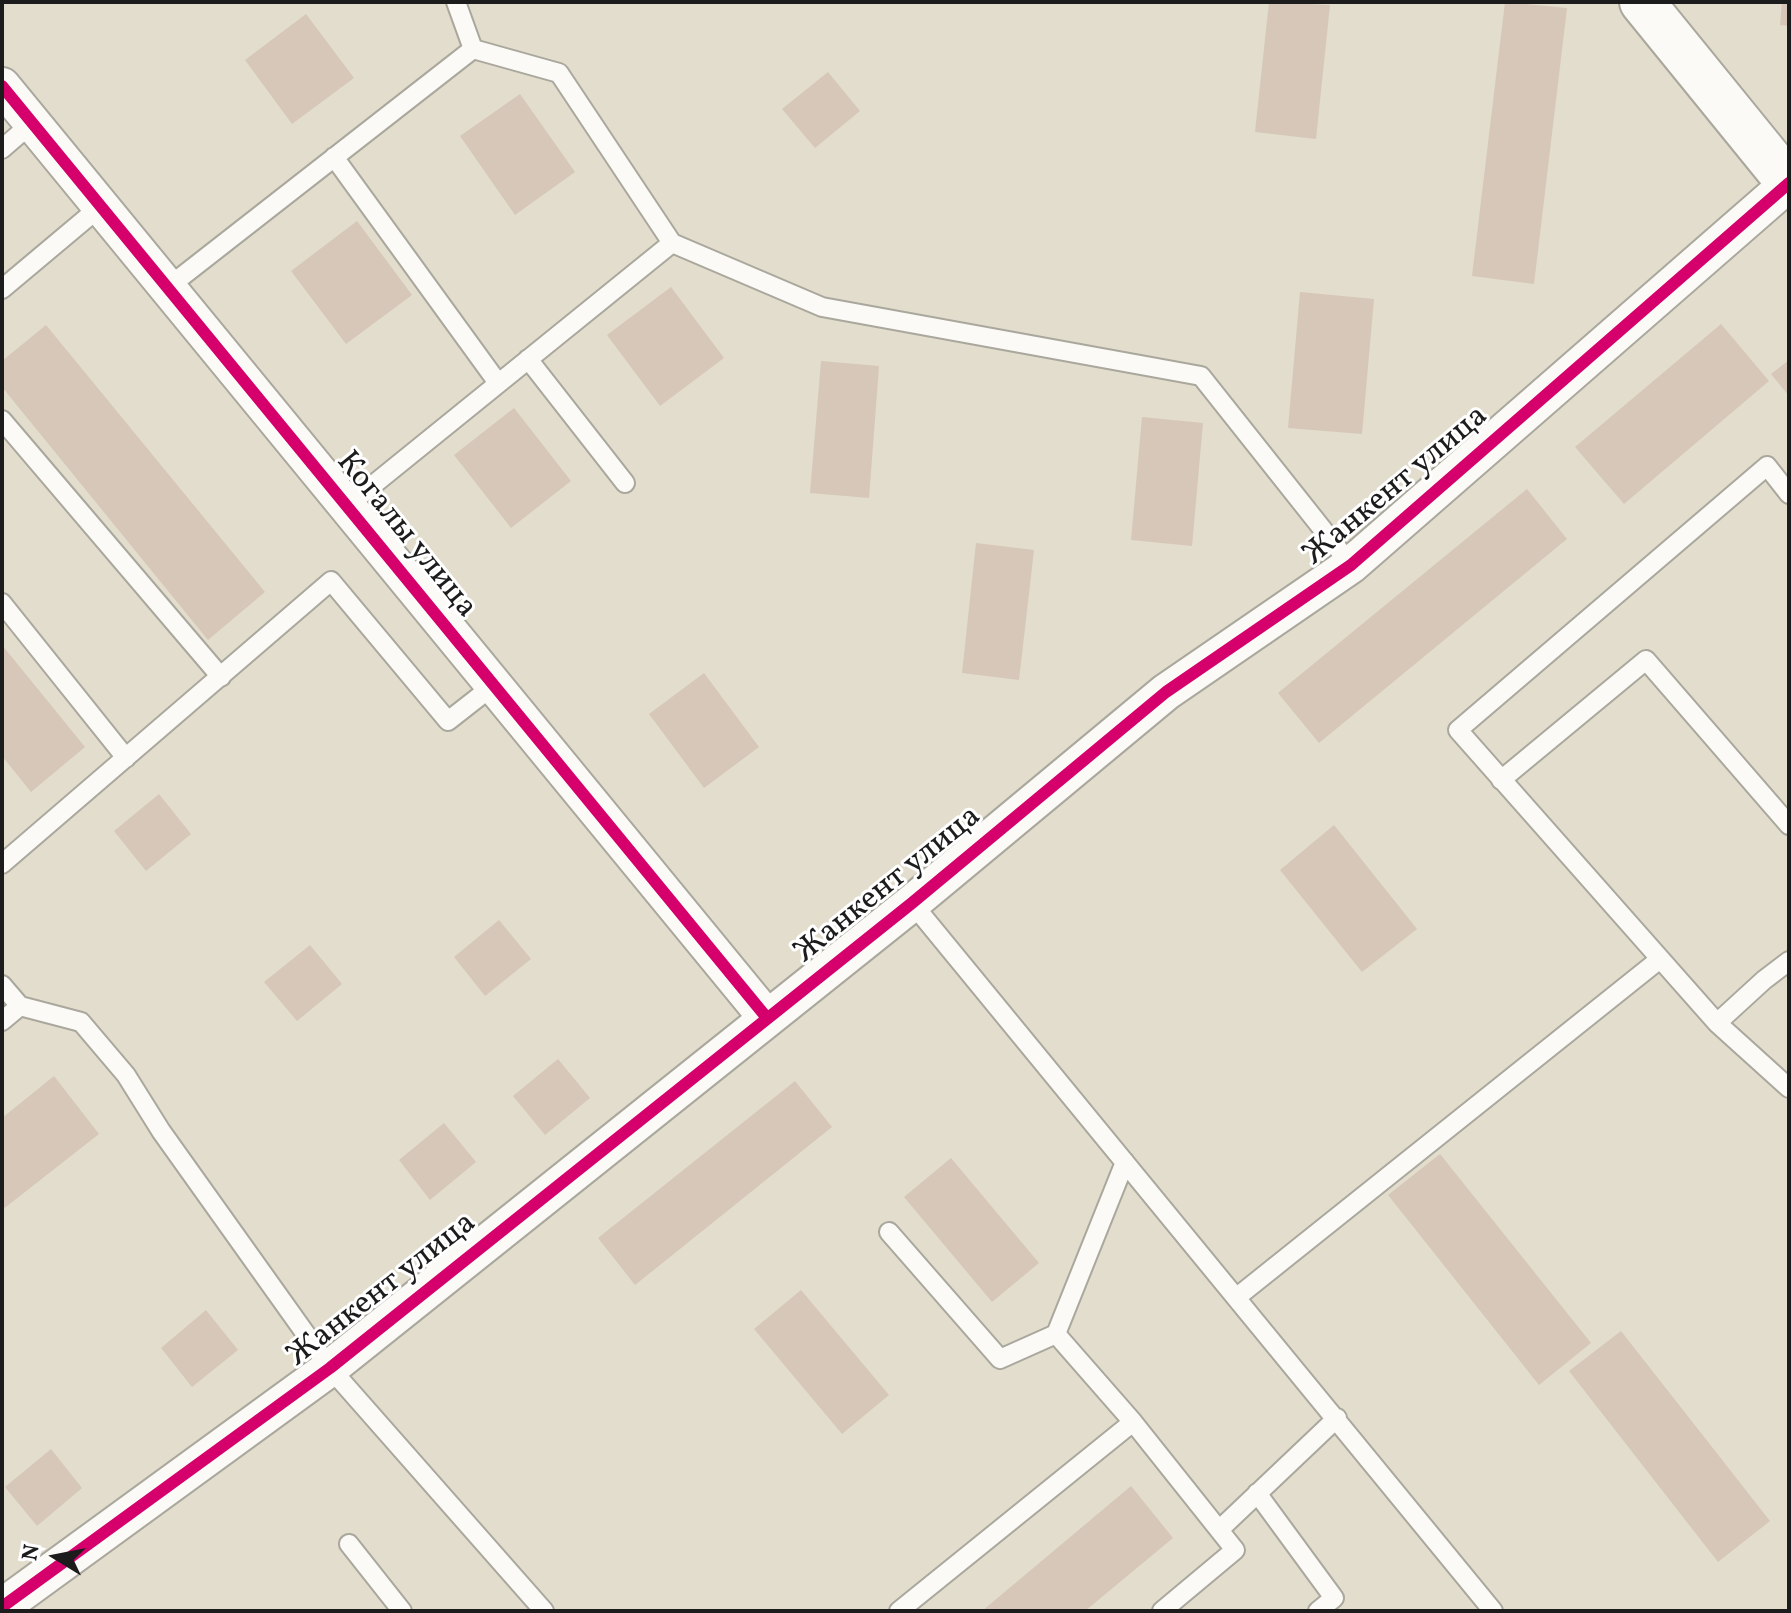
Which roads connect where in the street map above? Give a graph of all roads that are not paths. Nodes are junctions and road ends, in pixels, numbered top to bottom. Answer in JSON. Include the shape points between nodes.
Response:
{"nodes":[{"id":1,"x":456,"y":2,"type":"edge"},
{"id":2,"x":1642,"y":2,"type":"edge"},
{"id":3,"x":473,"y":49,"type":"junction"},
{"id":4,"x":2,"y":86,"type":"edge"},
{"id":5,"x":32,"y":123,"type":"junction"},
{"id":6,"x":2,"y":149,"type":"edge"},
{"id":7,"x":334,"y":157,"type":"junction"},
{"id":8,"x":1789,"y":183,"type":"edge"},
{"id":9,"x":101,"y":206,"type":"junction"},
{"id":10,"x":672,"y":243,"type":"junction"},
{"id":11,"x":167,"y":288,"type":"junction"},
{"id":12,"x":2,"y":289,"type":"edge"},
{"id":13,"x":528,"y":359,"type":"junction"},
{"id":14,"x":498,"y":383,"type":"junction"},
{"id":15,"x":2,"y":420,"type":"edge"},
{"id":16,"x":625,"y":483,"type":"dead end"},
{"id":17,"x":1789,"y":494,"type":"edge"},
{"id":18,"x":347,"y":506,"type":"junction"},
{"id":19,"x":1351,"y":565,"type":"junction"},
{"id":20,"x":2,"y":603,"type":"edge"},
{"id":21,"x":221,"y":677,"type":"junction"},
{"id":22,"x":494,"y":685,"type":"junction"},
{"id":23,"x":126,"y":758,"type":"junction"},
{"id":24,"x":1501,"y":780,"type":"junction"},
{"id":25,"x":1789,"y":825,"type":"edge"},
{"id":26,"x":2,"y":864,"type":"edge"},
{"id":27,"x":912,"y":903,"type":"junction"},
{"id":28,"x":1660,"y":959,"type":"junction"},
{"id":29,"x":1789,"y":961,"type":"edge"},
{"id":30,"x":2,"y":985,"type":"edge"},
{"id":31,"x":20,"y":1006,"type":"junction"},
{"id":32,"x":767,"y":1018,"type":"junction"},
{"id":33,"x":2,"y":1021,"type":"edge"},
{"id":34,"x":1717,"y":1023,"type":"junction"},
{"id":35,"x":1789,"y":1088,"type":"edge"},
{"id":36,"x":1125,"y":1162,"type":"junction"},
{"id":37,"x":889,"y":1232,"type":"dead end"},
{"id":38,"x":1237,"y":1297,"type":"junction"},
{"id":39,"x":1056,"y":1334,"type":"junction"},
{"id":40,"x":330,"y":1368,"type":"junction"},
{"id":41,"x":1337,"y":1418,"type":"junction"},
{"id":42,"x":1133,"y":1422,"type":"junction"},
{"id":43,"x":1257,"y":1493,"type":"junction"},
{"id":44,"x":1219,"y":1530,"type":"junction"},
{"id":45,"x":349,"y":1544,"type":"dead end"},
{"id":46,"x":2,"y":1607,"type":"edge"},
{"id":47,"x":402,"y":1611,"type":"edge"},
{"id":48,"x":544,"y":1611,"type":"edge"},
{"id":49,"x":899,"y":1611,"type":"edge"},
{"id":50,"x":1162,"y":1611,"type":"edge"},
{"id":51,"x":1318,"y":1611,"type":"edge"},
{"id":52,"x":1493,"y":1611,"type":"edge"}],
"edges":[{"from":1,"to":3,"type":"lane"},
{"from":2,"to":8,"type":"street"},
{"from":3,"to":7,"type":"lane"},
{"from":3,"to":10,"type":"lane","via":[[559,73]]},
{"from":4,"to":5,"type":"street","name":"Когалы улица"},
{"from":5,"to":6,"type":"lane"},
{"from":5,"to":9,"type":"street","name":"Когалы улица"},
{"from":7,"to":11,"type":"lane"},
{"from":7,"to":14,"type":"lane"},
{"from":8,"to":19,"type":"street","name":"Жанкент улица"},
{"from":9,"to":11,"type":"street","name":"Когалы улица"},
{"from":9,"to":12,"type":"lane"},
{"from":10,"to":13,"type":"lane"},
{"from":10,"to":19,"type":"lane","via":[[822,307],[1201,376]]},
{"from":11,"to":18,"type":"street","name":"Когалы улица"},
{"from":13,"to":14,"type":"lane"},
{"from":13,"to":16,"type":"lane"},
{"from":14,"to":18,"type":"lane"},
{"from":15,"to":21,"type":"lane"},
{"from":17,"to":24,"type":"lane","via":[[1767,466],[1458,730]]},
{"from":18,"to":22,"type":"street","name":"Когалы улица"},
{"from":19,"to":27,"type":"street","name":"Жанкент улица","via":[[1166,692]]},
{"from":20,"to":23,"type":"lane"},
{"from":21,"to":22,"type":"lane","via":[[331,581],[448,721]]},
{"from":21,"to":23,"type":"lane"},
{"from":22,"to":32,"type":"street","name":"Когалы улица"},
{"from":23,"to":26,"type":"lane"},
{"from":24,"to":25,"type":"lane","via":[[1646,660]]},
{"from":24,"to":28,"type":"lane"},
{"from":27,"to":32,"type":"street","name":"Жанкент улица"},
{"from":27,"to":36,"type":"lane"},
{"from":28,"to":34,"type":"lane"},
{"from":28,"to":38,"type":"lane"},
{"from":29,"to":34,"type":"lane"},
{"from":30,"to":31,"type":"lane"},
{"from":31,"to":33,"type":"lane"},
{"from":31,"to":40,"type":"lane","via":[[81,1022],[126,1075]]},
{"from":32,"to":40,"type":"street","name":"Жанкент улица"},
{"from":34,"to":35,"type":"lane"},
{"from":36,"to":38,"type":"lane"},
{"from":36,"to":39,"type":"lane"},
{"from":37,"to":39,"type":"lane","via":[[1000,1359]]},
{"from":38,"to":41,"type":"lane"},
{"from":39,"to":42,"type":"lane"},
{"from":40,"to":46,"type":"street","name":"Жанкент улица"},
{"from":40,"to":48,"type":"lane"},
{"from":41,"to":43,"type":"lane"},
{"from":41,"to":52,"type":"lane"},
{"from":42,"to":44,"type":"lane"},
{"from":42,"to":49,"type":"lane"},
{"from":43,"to":44,"type":"lane"},
{"from":43,"to":51,"type":"lane","via":[[1334,1598]]},
{"from":44,"to":50,"type":"lane","via":[[1235,1550]]},
{"from":45,"to":47,"type":"lane"}]}
